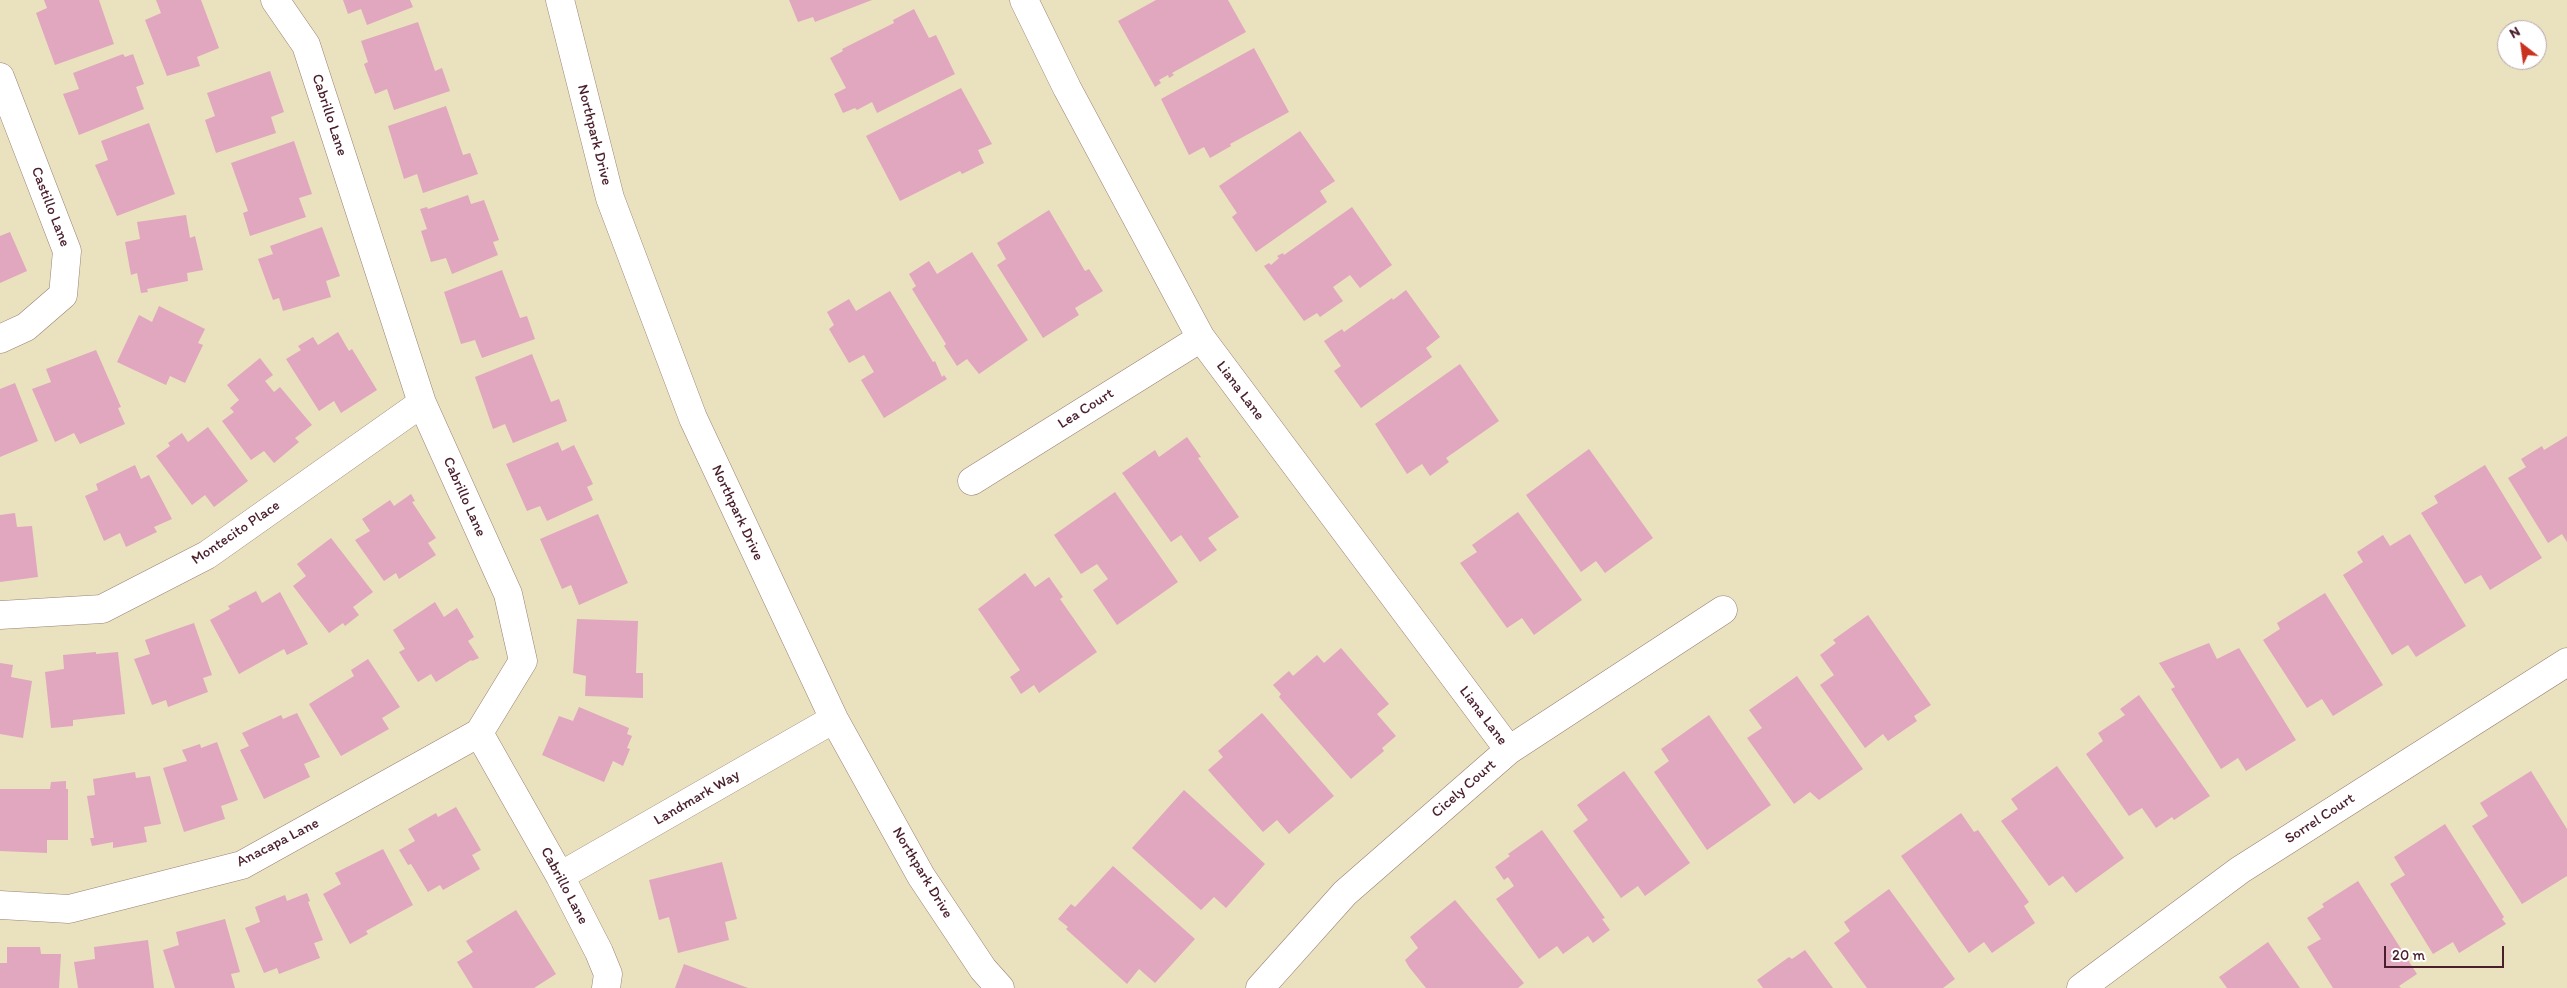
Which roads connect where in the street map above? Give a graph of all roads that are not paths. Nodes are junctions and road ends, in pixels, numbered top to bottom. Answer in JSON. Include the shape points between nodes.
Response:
{"nodes":[{"id":1,"x":275,"y":0,"type":"edge"},
{"id":2,"x":560,"y":0,"type":"edge"},
{"id":3,"x":1024,"y":0,"type":"edge"},
{"id":4,"x":0,"y":77,"type":"edge"},
{"id":5,"x":1201,"y":338,"type":"junction"},
{"id":6,"x":0,"y":339,"type":"edge"},
{"id":7,"x":422,"y":403,"type":"junction"},
{"id":8,"x":972,"y":481,"type":"dead end"},
{"id":9,"x":1722,"y":610,"type":"dead end"},
{"id":10,"x":0,"y":614,"type":"edge"},
{"id":11,"x":2567,"y":662,"type":"edge"},
{"id":12,"x":834,"y":719,"type":"junction"},
{"id":13,"x":479,"y":734,"type":"junction"},
{"id":14,"x":1509,"y":750,"type":"junction"},
{"id":15,"x":560,"y":876,"type":"junction"},
{"id":16,"x":0,"y":904,"type":"edge"},
{"id":17,"x":607,"y":981,"type":"edge"},
{"id":18,"x":1000,"y":988,"type":"edge"},
{"id":19,"x":1260,"y":988,"type":"edge"},
{"id":20,"x":2081,"y":988,"type":"edge"}],
"edges":[{"from":1,"to":7,"type":"street","name":"Cabrillo Lane","via":[[306,45]]},
{"from":2,"to":12,"type":"street","name":"Northpark Drive","via":[[610,198],[693,418]]},
{"from":3,"to":5,"type":"street","name":"Liana Lane","via":[[1071,96]]},
{"from":4,"to":6,"type":"street","name":"Castillo Lane","via":[[67,251],[63,295],[26,327]]},
{"from":5,"to":8,"type":"street","name":"Lea Court"},
{"from":5,"to":14,"type":"street","name":"Liana Lane"},
{"from":7,"to":10,"type":"street","name":"Montecito Place","via":[[206,555],[102,609]]},
{"from":7,"to":13,"type":"street","name":"Cabrillo Lane","via":[[508,594],[523,661]]},
{"from":9,"to":14,"type":"street","name":"Cicely Court"},
{"from":11,"to":20,"type":"street","name":"Sorrel Court","via":[[2240,870]]},
{"from":12,"to":15,"type":"street","name":"Landmark Way"},
{"from":12,"to":18,"type":"street","name":"Northpark Drive","via":[[921,876],[983,969]]},
{"from":13,"to":15,"type":"street","name":"Cabrillo Lane"},
{"from":13,"to":16,"type":"street","name":"Anacapa Lane","via":[[242,865],[69,909]]},
{"from":14,"to":19,"type":"street","name":"Cicely Court","via":[[1345,893]]},
{"from":15,"to":17,"type":"street","name":"Cabrillo Lane","via":[[599,952]]}]}
